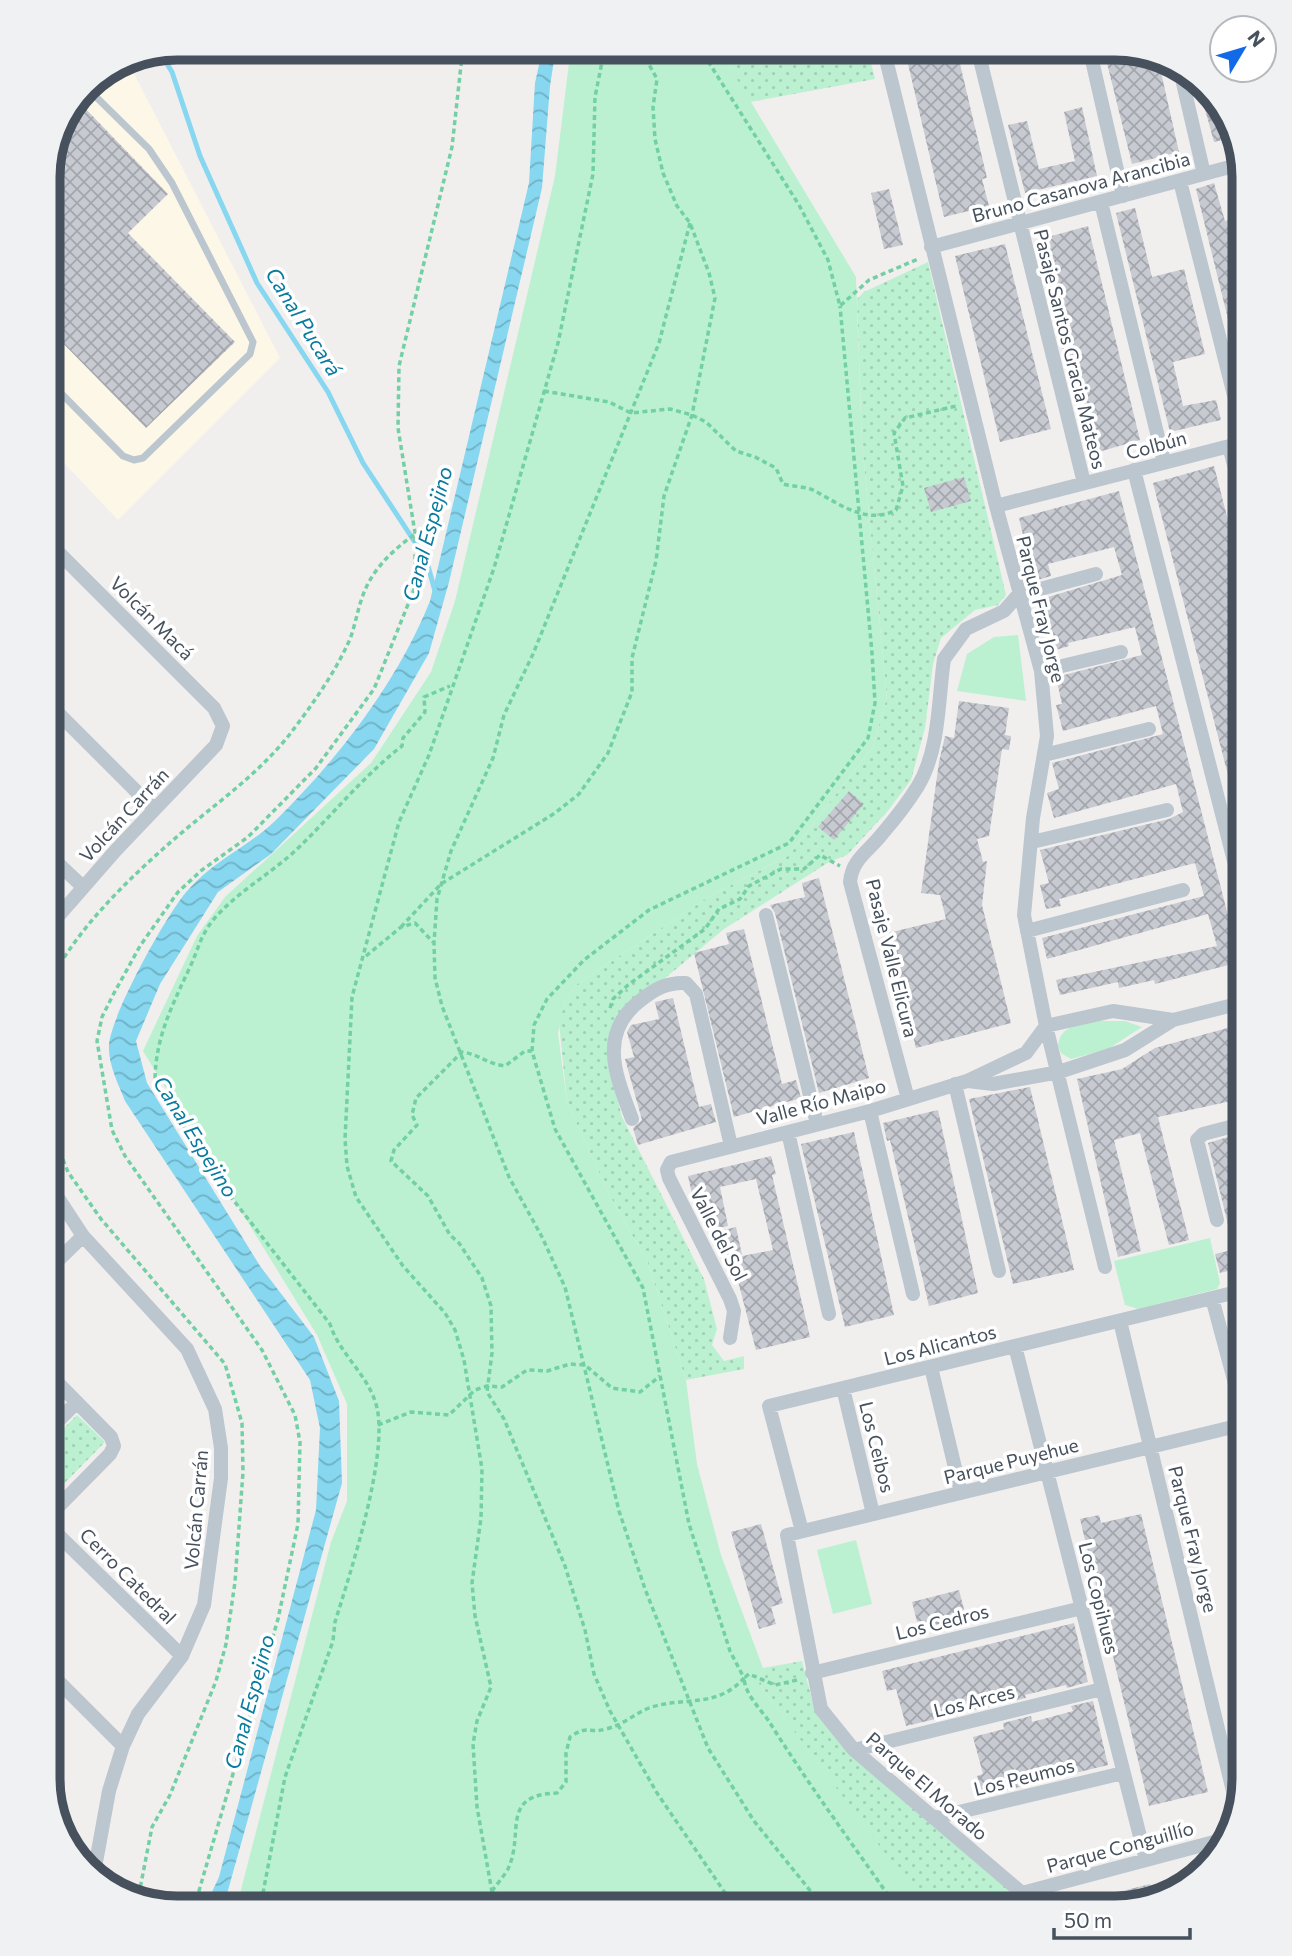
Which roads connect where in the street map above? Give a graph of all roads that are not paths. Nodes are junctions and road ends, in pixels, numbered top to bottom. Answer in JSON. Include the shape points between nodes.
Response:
{"nodes":[{"id":1,"x":886,"y":60,"type":"edge"},
{"id":2,"x":980,"y":60,"type":"edge"},
{"id":3,"x":1091,"y":60,"type":"edge"},
{"id":4,"x":1182,"y":81,"type":"edge"},
{"id":5,"x":94,"y":95,"type":"edge"},
{"id":6,"x":1231,"y":167,"type":"edge"},
{"id":7,"x":1204,"y":174,"type":"junction"},
{"id":8,"x":1180,"y":181,"type":"junction"},
{"id":9,"x":1123,"y":196,"type":"junction"},
{"id":10,"x":1101,"y":202,"type":"junction"},
{"id":11,"x":1019,"y":224,"type":"junction"},
{"id":12,"x":932,"y":250,"type":"junction"},
{"id":13,"x":1232,"y":388,"type":"edge"},
{"id":14,"x":60,"y":392,"type":"edge"},
{"id":15,"x":1232,"y":445,"type":"edge"},
{"id":16,"x":1228,"y":446,"type":"junction"},
{"id":17,"x":1232,"y":460,"type":"edge"},
{"id":18,"x":1164,"y":463,"type":"junction"},
{"id":19,"x":1134,"y":470,"type":"junction"},
{"id":20,"x":1084,"y":483,"type":"junction"},
{"id":21,"x":996,"y":506,"type":"junction"},
{"id":22,"x":60,"y":554,"type":"edge"},
{"id":23,"x":1096,"y":574,"type":"dead end"},
{"id":24,"x":1018,"y":595,"type":"junction"},
{"id":25,"x":1121,"y":652,"type":"dead end"},
{"id":26,"x":1041,"y":671,"type":"junction"},
{"id":27,"x":60,"y":715,"type":"edge"},
{"id":28,"x":223,"y":726,"type":"joint"},
{"id":29,"x":1149,"y":729,"type":"dead end"},
{"id":30,"x":1044,"y":755,"type":"junction"},
{"id":31,"x":154,"y":809,"type":"junction"},
{"id":32,"x":1167,"y":810,"type":"dead end"},
{"id":33,"x":1032,"y":842,"type":"junction"},
{"id":34,"x":1232,"y":853,"type":"edge"},
{"id":35,"x":60,"y":865,"type":"edge"},
{"id":36,"x":83,"y":887,"type":"junction"},
{"id":37,"x":1183,"y":890,"type":"dead end"},
{"id":38,"x":60,"y":914,"type":"edge"},
{"id":39,"x":766,"y":915,"type":"dead end"},
{"id":40,"x":1027,"y":931,"type":"junction"},
{"id":41,"x":1232,"y":1005,"type":"edge"},
{"id":42,"x":1174,"y":1020,"type":"junction"},
{"id":43,"x":1046,"y":1026,"type":"junction"},
{"id":44,"x":1059,"y":1072,"type":"junction"},
{"id":45,"x":961,"y":1083,"type":"junction"},
{"id":46,"x":908,"y":1099,"type":"junction"},
{"id":47,"x":870,"y":1111,"type":"junction"},
{"id":48,"x":632,"y":1119,"type":"dead end"},
{"id":49,"x":817,"y":1124,"type":"junction"},
{"id":50,"x":1232,"y":1126,"type":"edge"},
{"id":51,"x":788,"y":1132,"type":"junction"},
{"id":52,"x":731,"y":1146,"type":"junction"},
{"id":53,"x":684,"y":1157,"type":"joint"},
{"id":54,"x":60,"y":1201,"type":"edge"},
{"id":55,"x":1216,"y":1220,"type":"dead end"},
{"id":56,"x":83,"y":1236,"type":"junction"},
{"id":57,"x":60,"y":1258,"type":"edge"},
{"id":58,"x":1105,"y":1267,"type":"dead end"},
{"id":59,"x":999,"y":1271,"type":"dead end"},
{"id":60,"x":1232,"y":1293,"type":"edge"},
{"id":61,"x":913,"y":1294,"type":"dead end"},
{"id":62,"x":1212,"y":1298,"type":"junction"},
{"id":63,"x":829,"y":1314,"type":"dead end"},
{"id":64,"x":1120,"y":1321,"type":"junction"},
{"id":65,"x":730,"y":1338,"type":"dead end"},
{"id":66,"x":1016,"y":1346,"type":"junction"},
{"id":67,"x":931,"y":1367,"type":"junction"},
{"id":68,"x":1232,"y":1374,"type":"edge"},
{"id":69,"x":60,"y":1385,"type":"edge"},
{"id":70,"x":843,"y":1388,"type":"junction"},
{"id":71,"x":77,"y":1402,"type":"junction"},
{"id":72,"x":60,"y":1419,"type":"edge"},
{"id":73,"x":1232,"y":1426,"type":"edge"},
{"id":74,"x":1151,"y":1447,"type":"junction"},
{"id":75,"x":1047,"y":1472,"type":"junction"},
{"id":76,"x":961,"y":1493,"type":"junction"},
{"id":77,"x":60,"y":1505,"type":"edge"},
{"id":78,"x":873,"y":1514,"type":"junction"},
{"id":79,"x":802,"y":1531,"type":"junction"},
{"id":80,"x":787,"y":1535,"type":"joint"},
{"id":81,"x":60,"y":1537,"type":"edge"},
{"id":82,"x":1082,"y":1608,"type":"junction"},
{"id":83,"x":182,"y":1656,"type":"junction"},
{"id":84,"x":812,"y":1673,"type":"junction"},
{"id":85,"x":60,"y":1684,"type":"edge"},
{"id":86,"x":1102,"y":1689,"type":"junction"},
{"id":87,"x":122,"y":1746,"type":"junction"},
{"id":88,"x":854,"y":1750,"type":"junction"},
{"id":89,"x":1124,"y":1773,"type":"junction"},
{"id":90,"x":1232,"y":1785,"type":"edge"},
{"id":91,"x":934,"y":1818,"type":"junction"},
{"id":92,"x":1214,"y":1842,"type":"edge"},
{"id":93,"x":1146,"y":1860,"type":"junction"},
{"id":94,"x":96,"y":1864,"type":"edge"},
{"id":95,"x":1022,"y":1893,"type":"junction"},
{"id":96,"x":1023,"y":1896,"type":"edge"}],
"edges":[{"from":1,"to":12,"type":"street","name":"Parque Fray Jorge"},
{"from":2,"to":11,"type":"street","name":"Pasaje Santos Gracia Mateos"},
{"from":3,"to":9,"type":"street"},
{"from":4,"to":7,"type":"street"},
{"from":5,"to":14,"type":"lane","via":[[149,149],[173,183],[253,342],[250,354],[143,458],[123,456]]},
{"from":6,"to":7,"type":"street","name":"Bruno Casanova Arancibia"},
{"from":7,"to":8,"type":"street","name":"Bruno Casanova Arancibia"},
{"from":8,"to":9,"type":"street","name":"Bruno Casanova Arancibia"},
{"from":8,"to":13,"type":"street"},
{"from":9,"to":10,"type":"street","name":"Bruno Casanova Arancibia"},
{"from":10,"to":11,"type":"street","name":"Bruno Casanova Arancibia"},
{"from":10,"to":18,"type":"street"},
{"from":11,"to":12,"type":"street","name":"Bruno Casanova Arancibia"},
{"from":11,"to":20,"type":"street","name":"Pasaje Santos Gracia Mateos"},
{"from":12,"to":21,"type":"street","name":"Parque Fray Jorge"},
{"from":15,"to":16,"type":"street","name":"Colbún"},
{"from":16,"to":17,"type":"street"},
{"from":16,"to":18,"type":"street","name":"Colbún"},
{"from":18,"to":19,"type":"street","name":"Colbún"},
{"from":19,"to":20,"type":"street","name":"Colbún"},
{"from":19,"to":34,"type":"street"},
{"from":20,"to":21,"type":"street","name":"Colbún"},
{"from":21,"to":24,"type":"street","name":"Parque Fray Jorge"},
{"from":22,"to":28,"type":"street","name":"Volcán Macá","via":[[214,708]]},
{"from":23,"to":24,"type":"street"},
{"from":24,"to":26,"type":"street","name":"Parque Fray Jorge"},
{"from":24,"to":46,"type":"street","name":"Pasaje Valle Elicura","via":[[1004,611],[965,629],[950,648],[944,659],[935,737],[924,773],[851,872]]},
{"from":25,"to":26,"type":"street"},
{"from":26,"to":30,"type":"street","name":"Parque Fray Jorge"},
{"from":27,"to":31,"type":"street"},
{"from":28,"to":31,"type":"street","name":"Volcán Carrán","via":[[216,745]]},
{"from":29,"to":30,"type":"street"},
{"from":30,"to":33,"type":"street","name":"Parque Fray Jorge"},
{"from":31,"to":36,"type":"street","name":"Volcán Carrán"},
{"from":32,"to":33,"type":"street"},
{"from":33,"to":40,"type":"street","name":"Parque Fray Jorge","via":[[1024,915]]},
{"from":35,"to":36,"type":"street"},
{"from":36,"to":38,"type":"street","name":"Volcán Carrán"},
{"from":37,"to":40,"type":"street"},
{"from":39,"to":49,"type":"street"},
{"from":40,"to":43,"type":"street","name":"Parque Fray Jorge"},
{"from":41,"to":42,"type":"street"},
{"from":42,"to":43,"type":"street","via":[[1113,1011]]},
{"from":42,"to":44,"type":"street","name":"Valle Río Maipo","via":[[1125,1050]]},
{"from":43,"to":44,"type":"street","name":"Parque Fray Jorge"},
{"from":43,"to":45,"type":"street","name":"Valle Río Maipo","via":[[1026,1053]]},
{"from":44,"to":45,"type":"street","name":"Valle Río Maipo","via":[[993,1084]]},
{"from":44,"to":58,"type":"street","name":"Parque Fray Jorge"},
{"from":45,"to":46,"type":"street","name":"Valle Río Maipo"},
{"from":45,"to":59,"type":"street"},
{"from":46,"to":47,"type":"street","name":"Valle Río Maipo"},
{"from":47,"to":49,"type":"street","name":"Valle Río Maipo"},
{"from":47,"to":61,"type":"street"},
{"from":48,"to":52,"type":"street","via":[[616,1074],[614,1052],[621,1017],[661,986],[690,985],[696,994]]},
{"from":49,"to":51,"type":"street","name":"Valle Río Maipo"},
{"from":50,"to":55,"type":"street","via":[[1197,1140]]},
{"from":51,"to":52,"type":"street","name":"Valle Río Maipo"},
{"from":51,"to":63,"type":"street"},
{"from":52,"to":53,"type":"street","name":"Valle Río Maipo"},
{"from":53,"to":65,"type":"street","name":"Valle del Sol","via":[[671,1162],[667,1170],[730,1299],[734,1311]]},
{"from":54,"to":56,"type":"street","name":"Volcán Carrán"},
{"from":56,"to":57,"type":"street"},
{"from":56,"to":83,"type":"street","name":"Volcán Carrán","via":[[175,1333],[197,1366],[215,1409],[222,1463],[209,1585]]},
{"from":60,"to":62,"type":"street","name":"Los Alicantos"},
{"from":62,"to":64,"type":"street","name":"Los Alicantos"},
{"from":62,"to":68,"type":"street"},
{"from":64,"to":66,"type":"street","name":"Los Alicantos"},
{"from":64,"to":74,"type":"street","name":"Parque Fray Jorge"},
{"from":66,"to":67,"type":"street","name":"Los Alicantos"},
{"from":66,"to":75,"type":"street","name":"Los Copihues"},
{"from":67,"to":70,"type":"street","name":"Los Alicantos"},
{"from":67,"to":76,"type":"street"},
{"from":69,"to":71,"type":"street"},
{"from":70,"to":78,"type":"street","name":"Los Ceibos"},
{"from":70,"to":79,"type":"street","name":"Los Alicantos","via":[[769,1406]]},
{"from":71,"to":72,"type":"street"},
{"from":71,"to":77,"type":"street","via":[[111,1437],[113,1451]]},
{"from":73,"to":74,"type":"street","name":"Parque Puyehue"},
{"from":74,"to":75,"type":"street","name":"Parque Puyehue"},
{"from":74,"to":90,"type":"street","name":"Parque Fray Jorge"},
{"from":75,"to":76,"type":"street","name":"Parque Puyehue"},
{"from":75,"to":82,"type":"street","name":"Los Copihues"},
{"from":76,"to":78,"type":"street","name":"Parque Puyehue"},
{"from":78,"to":79,"type":"street","name":"Parque Puyehue"},
{"from":79,"to":80,"type":"street","name":"Parque Puyehue"},
{"from":80,"to":84,"type":"street","name":"Parque El Morado"},
{"from":81,"to":83,"type":"street","name":"Cerro Catedral"},
{"from":82,"to":84,"type":"street","name":"Los Cedros"},
{"from":82,"to":86,"type":"street","name":"Los Copihues"},
{"from":83,"to":87,"type":"street","name":"Volcán Carrán","via":[[138,1714]]},
{"from":84,"to":88,"type":"street","name":"Parque El Morado","via":[[821,1709]]},
{"from":85,"to":87,"type":"street"},
{"from":86,"to":88,"type":"street","name":"Los Arces"},
{"from":86,"to":89,"type":"street","name":"Los Copihues"},
{"from":87,"to":94,"type":"street","name":"Volcán Carrán"},
{"from":88,"to":91,"type":"street","name":"Parque El Morado"},
{"from":89,"to":91,"type":"street","name":"Los Peumos"},
{"from":89,"to":93,"type":"street","name":"Los Copihues"},
{"from":91,"to":95,"type":"street","name":"Parque El Morado"},
{"from":92,"to":93,"type":"street","name":"Parque Conguillío"},
{"from":93,"to":95,"type":"street","name":"Parque Conguillío"},
{"from":95,"to":96,"type":"street"}]}
